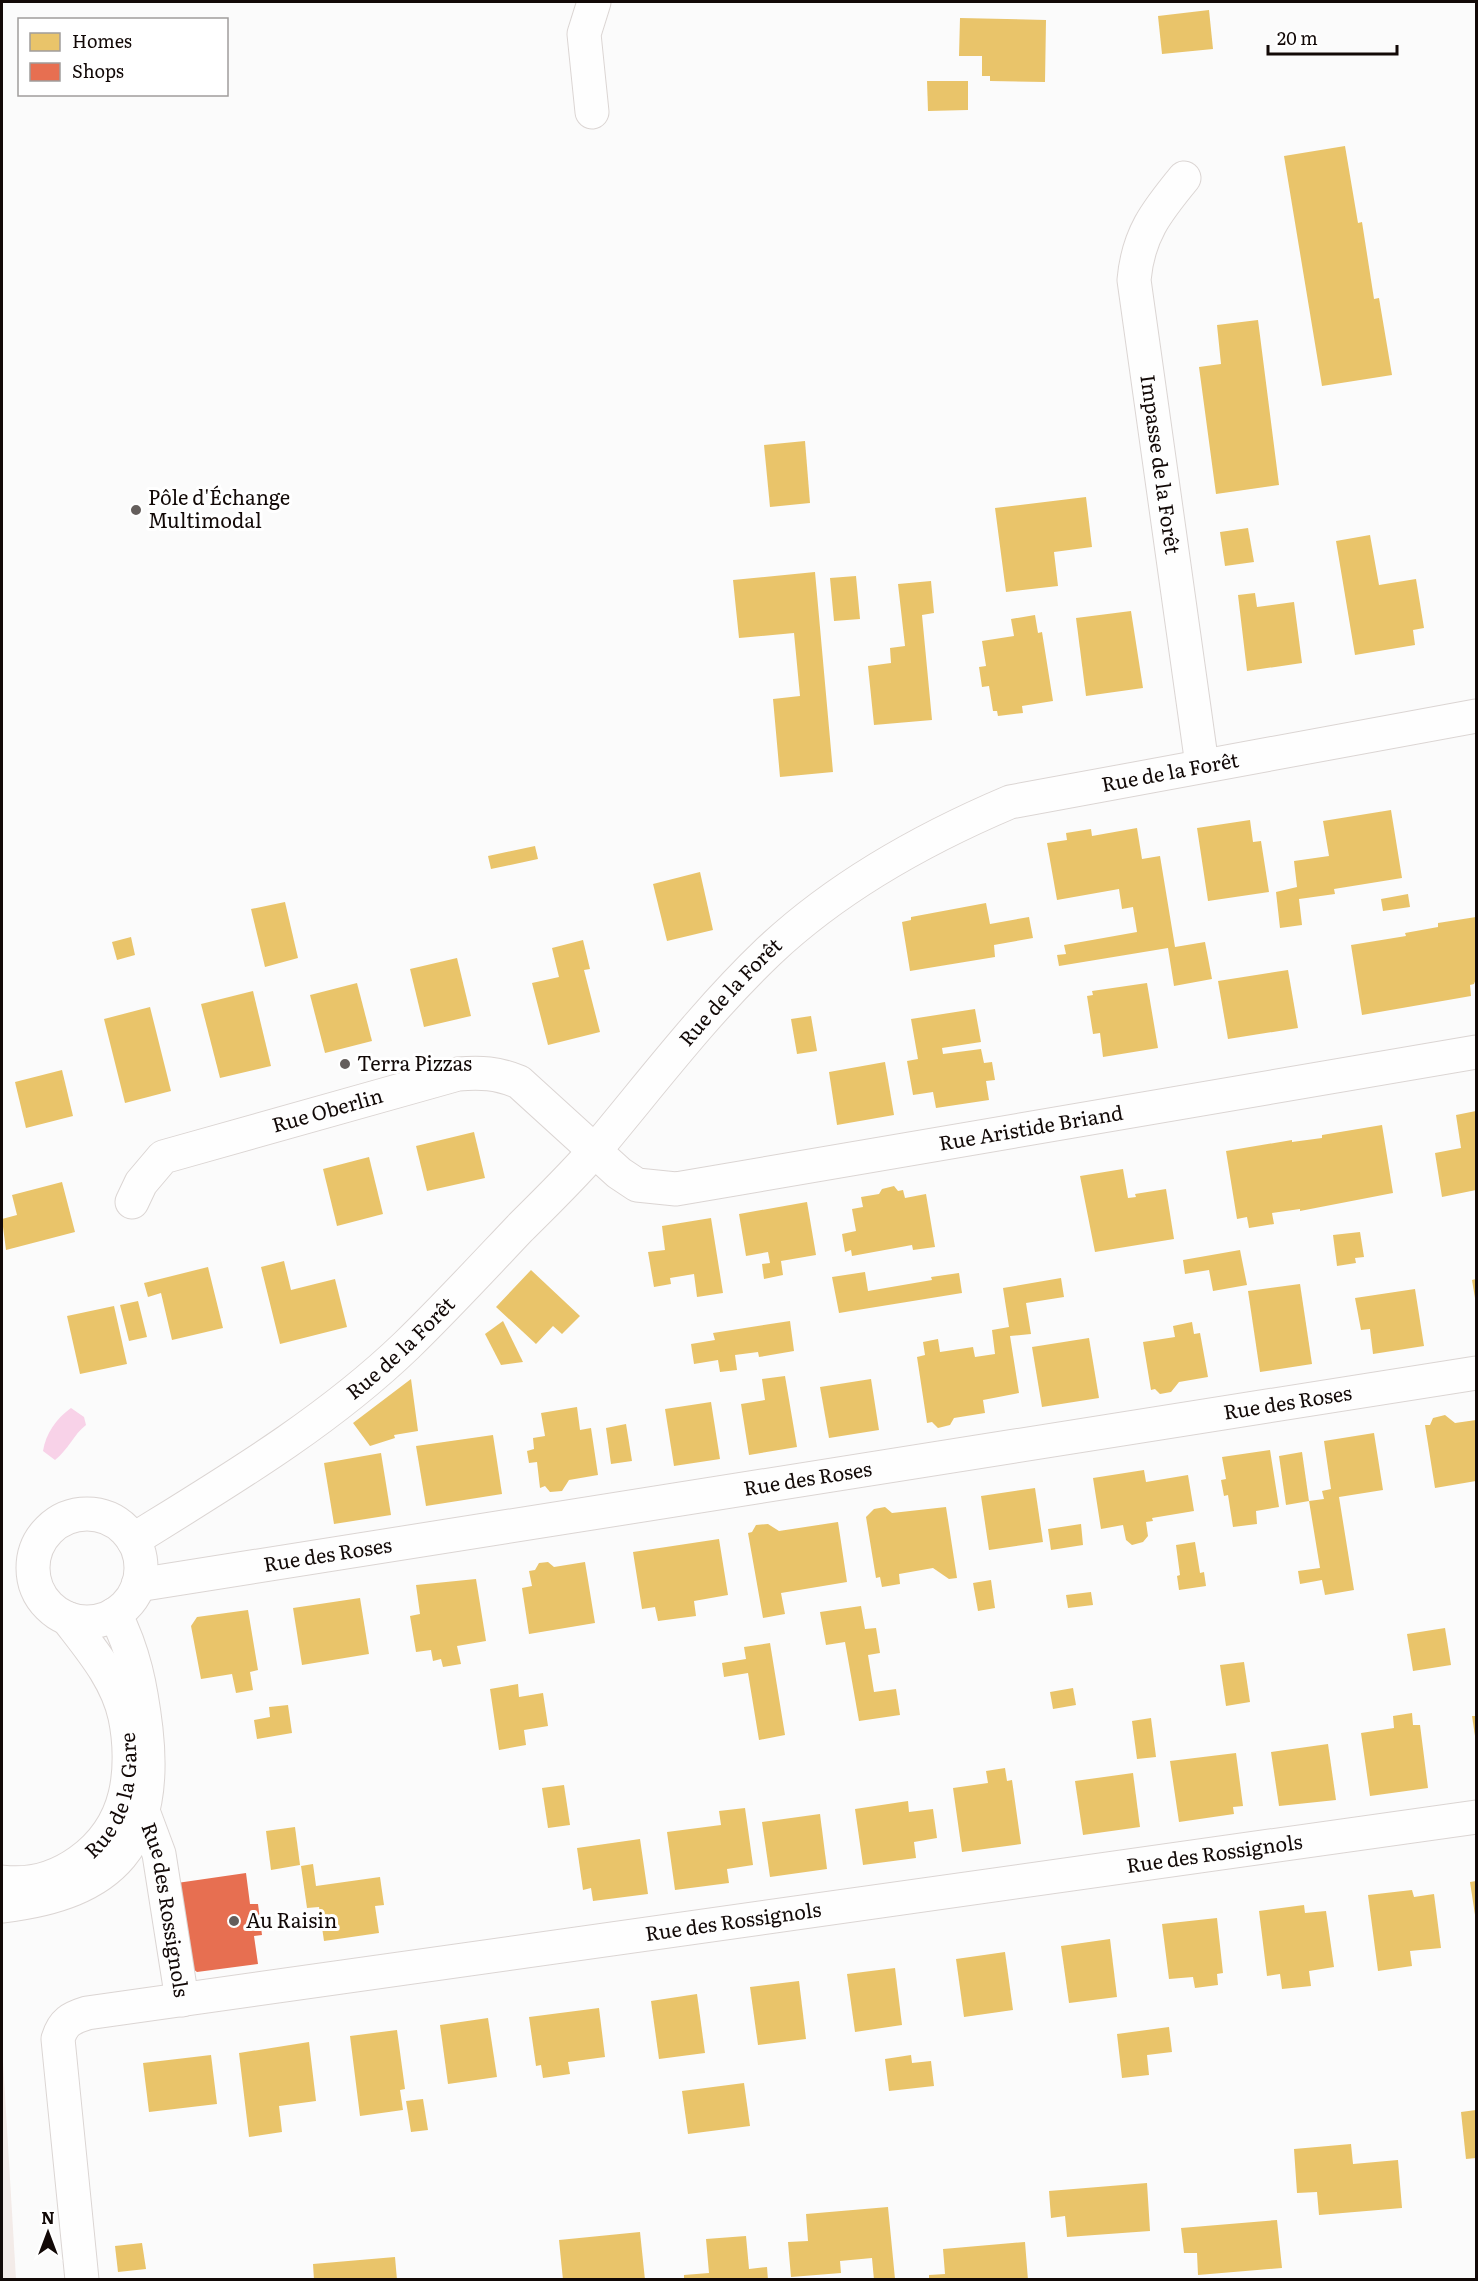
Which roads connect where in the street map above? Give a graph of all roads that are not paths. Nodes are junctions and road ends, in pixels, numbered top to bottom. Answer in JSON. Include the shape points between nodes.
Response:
{"nodes":[{"id":1,"x":594,"y":2,"type":"edge"},
{"id":2,"x":592,"y":112,"type":"dead end"},
{"id":3,"x":1184,"y":178,"type":"dead end"},
{"id":4,"x":1476,"y":716,"type":"edge"},
{"id":5,"x":1202,"y":765,"type":"junction"},
{"id":6,"x":1476,"y":1052,"type":"edge"},
{"id":7,"x":595,"y":1151,"type":"junction"},
{"id":8,"x":132,"y":1202,"type":"dead end"},
{"id":9,"x":1476,"y":1373,"type":"edge"},
{"id":10,"x":133,"y":1540,"type":"junction"},
{"id":11,"x":138,"y":1585,"type":"junction"},
{"id":12,"x":115,"y":1614,"type":"junction"},
{"id":13,"x":67,"y":1618,"type":"junction"},
{"id":14,"x":143,"y":1811,"type":"junction"},
{"id":15,"x":1476,"y":1818,"type":"edge"},
{"id":16,"x":2,"y":1882,"type":"edge"},
{"id":17,"x":2,"y":1906,"type":"edge"},
{"id":18,"x":182,"y":2000,"type":"junction"},
{"id":19,"x":82,"y":2280,"type":"edge"}],
"edges":[{"from":1,"to":2,"type":"street","via":[[584,34]]},
{"from":3,"to":5,"type":"street","name":"Impasse de la Forêt","via":[[1145,230],[1136,256],[1134,280]]},
{"from":4,"to":5,"type":"street","name":"Rue de la Forêt"},
{"from":5,"to":7,"type":"street","name":"Rue de la Forêt","via":[[1010,802],[910,851],[810,916],[770,950],[675,1051]]},
{"from":6,"to":7,"type":"street","name":"Rue Aristide Briand","via":[[676,1189],[637,1185]]},
{"from":7,"to":8,"type":"street","name":"Rue Oberlin","via":[[519,1082],[500,1074],[458,1074],[163,1157],[141,1183]]},
{"from":7,"to":10,"type":"street","name":"Rue de la Forêt","via":[[407,1345],[368,1380],[290,1441]]},
{"from":9,"to":11,"type":"street","name":"Rue des Roses"},
{"from":10,"to":11,"type":"street","via":[[141,1570]]},
{"from":10,"to":13,"type":"street","via":[[122,1527],[88,1514],[54,1525],[42,1539],[34,1555],[36,1588],[54,1611]]},
{"from":11,"to":12,"type":"street"},
{"from":12,"to":13,"type":"street","via":[[91,1621]]},
{"from":12,"to":14,"type":"street","name":"Rue de la Gare","via":[[131,1646],[144,1713],[150,1763]]},
{"from":13,"to":16,"type":"street","name":"Rue de la Gare","via":[[96,1656],[125,1715],[129,1768],[125,1795],[99,1845],[79,1864],[31,1882]]},
{"from":14,"to":17,"type":"street","name":"Rue de la Gare","via":[[131,1842],[100,1875],[78,1889],[51,1898]]},
{"from":14,"to":18,"type":"street","name":"Rue des Rossignols","via":[[159,1854]]},
{"from":15,"to":18,"type":"street","name":"Rue des Rossignols"},
{"from":18,"to":19,"type":"street","via":[[87,2013],[71,2018],[62,2027],[58,2039],[60,2069]]}]}
